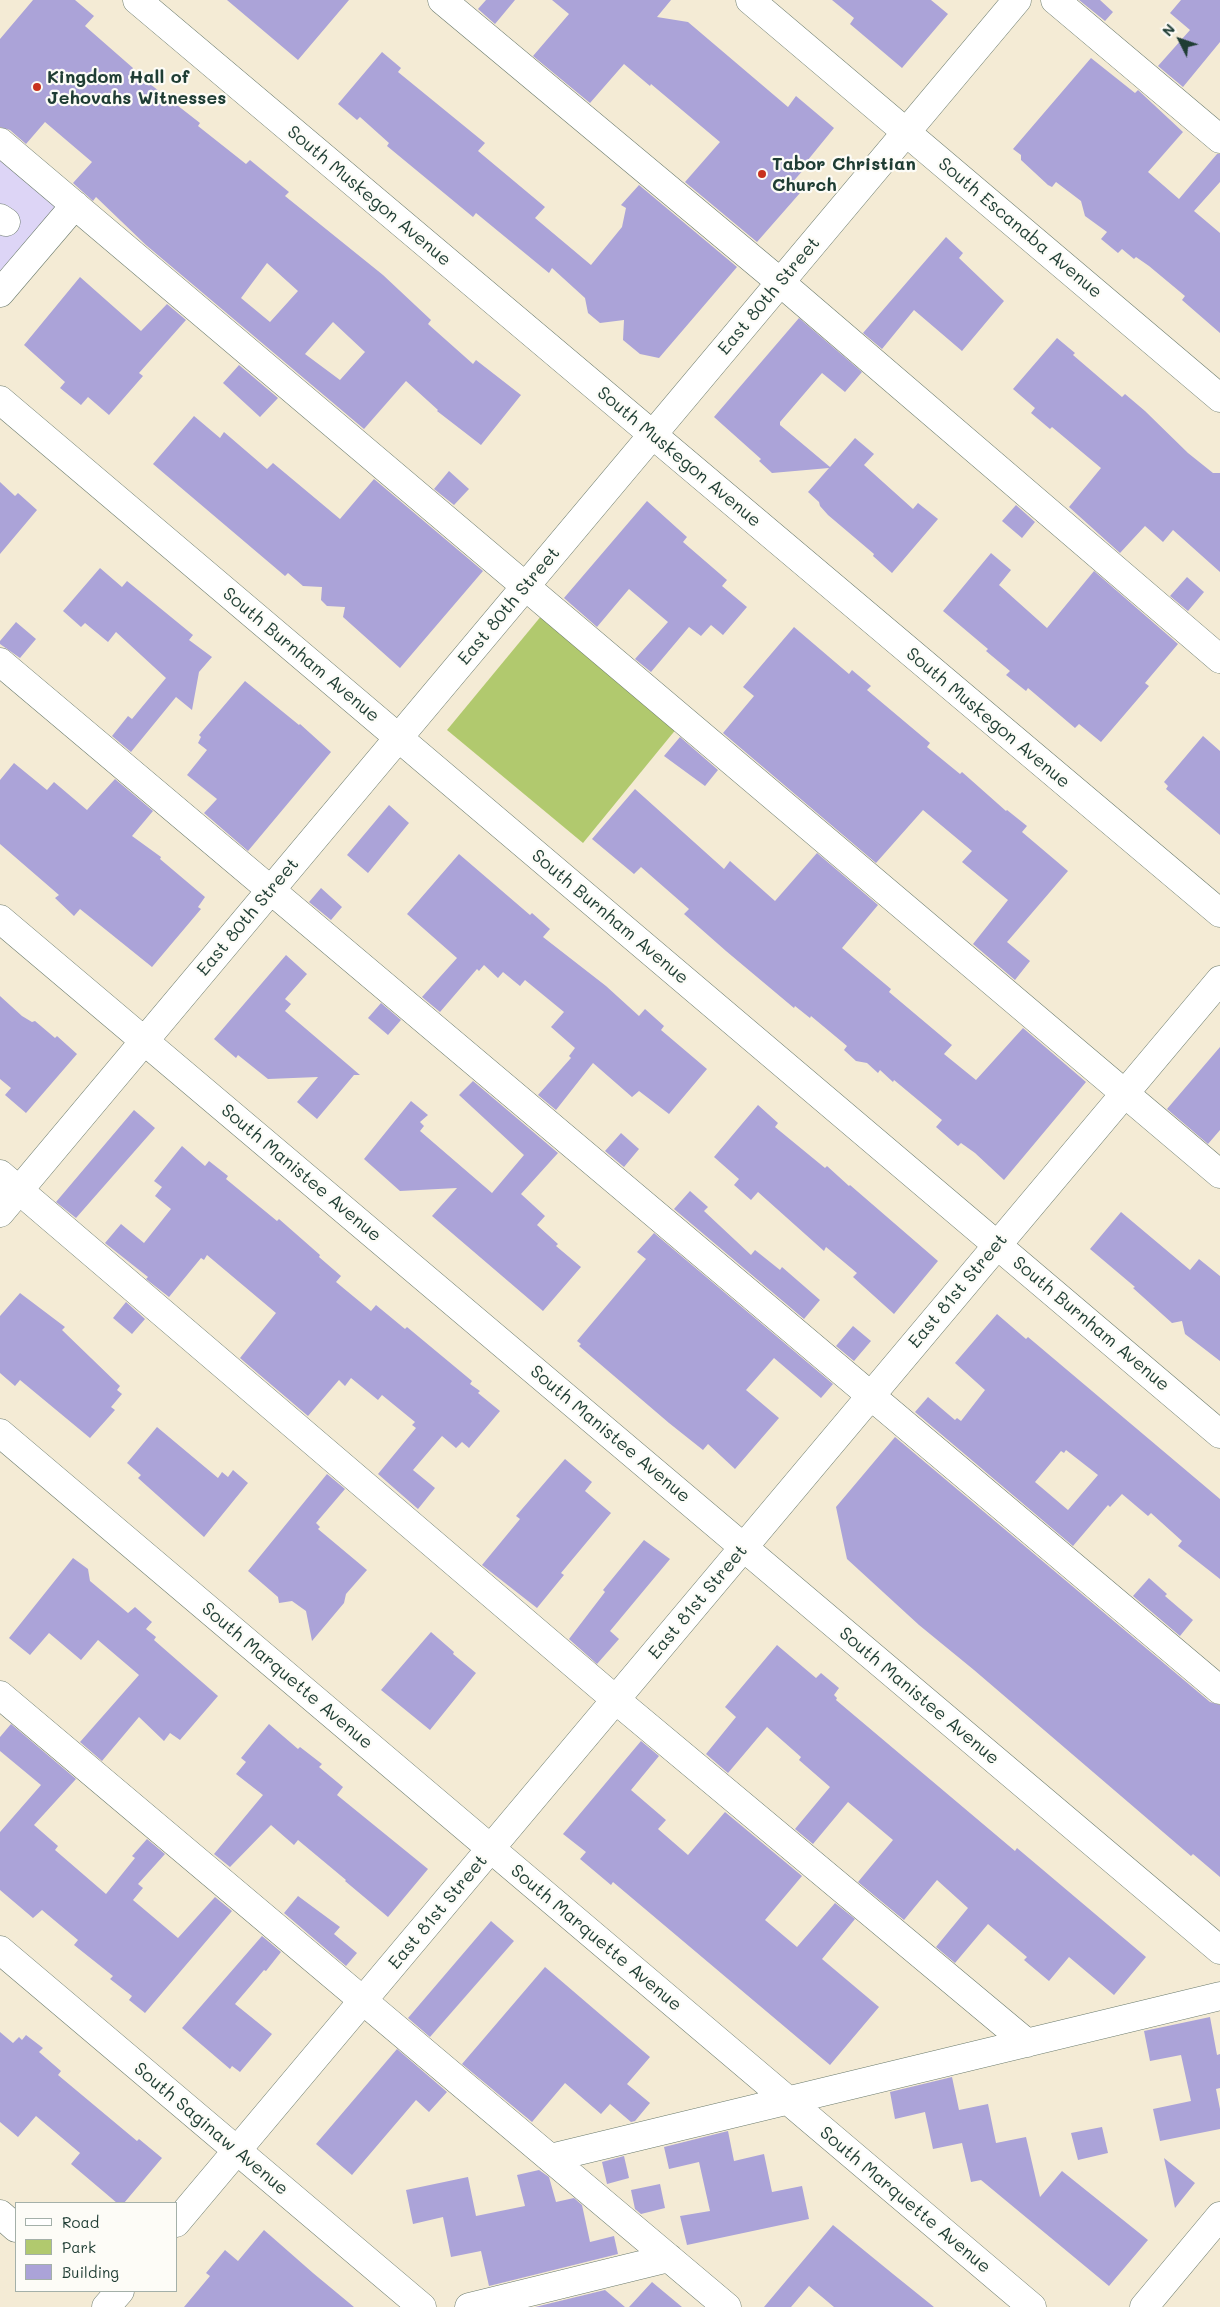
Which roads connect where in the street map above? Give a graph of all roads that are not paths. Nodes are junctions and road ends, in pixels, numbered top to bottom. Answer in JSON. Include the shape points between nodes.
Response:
{"nodes":[{"id":1,"x":137,"y":0,"type":"edge"},
{"id":2,"x":442,"y":0,"type":"edge"},
{"id":3,"x":750,"y":0,"type":"edge"},
{"id":4,"x":1017,"y":0,"type":"edge"},
{"id":5,"x":1055,"y":0,"type":"edge"},
{"id":6,"x":907,"y":132,"type":"junction"},
{"id":7,"x":1220,"y":139,"type":"edge"},
{"id":8,"x":2,"y":149,"type":"edge"},
{"id":9,"x":75,"y":205,"type":"junction"},
{"id":10,"x":780,"y":282,"type":"junction"},
{"id":11,"x":0,"y":293,"type":"edge"},
{"id":12,"x":1220,"y":398,"type":"edge"},
{"id":13,"x":0,"y":400,"type":"edge"},
{"id":14,"x":652,"y":435,"type":"junction"},
{"id":15,"x":525,"y":586,"type":"junction"},
{"id":16,"x":1220,"y":659,"type":"edge"},
{"id":17,"x":0,"y":662,"type":"edge"},
{"id":18,"x":398,"y":738,"type":"junction"},
{"id":19,"x":270,"y":890,"type":"junction"},
{"id":20,"x":1220,"y":913,"type":"edge"},
{"id":21,"x":0,"y":919,"type":"edge"},
{"id":22,"x":1220,"y":980,"type":"edge"},
{"id":23,"x":144,"y":1040,"type":"junction"},
{"id":24,"x":1125,"y":1094,"type":"junction"},
{"id":25,"x":1220,"y":1174,"type":"edge"},
{"id":26,"x":10,"y":1182,"type":"edge"},
{"id":27,"x":0,"y":1212,"type":"edge"},
{"id":28,"x":998,"y":1245,"type":"junction"},
{"id":29,"x":871,"y":1396,"type":"junction"},
{"id":30,"x":0,"y":1433,"type":"edge"},
{"id":31,"x":1220,"y":1434,"type":"edge"},
{"id":32,"x":744,"y":1547,"type":"junction"},
{"id":33,"x":1220,"y":1690,"type":"edge"},
{"id":34,"x":0,"y":1695,"type":"edge"},
{"id":35,"x":616,"y":1700,"type":"junction"},
{"id":36,"x":491,"y":1849,"type":"junction"},
{"id":37,"x":0,"y":1950,"type":"edge"},
{"id":38,"x":1220,"y":1950,"type":"edge"},
{"id":39,"x":1220,"y":1996,"type":"edge"},
{"id":40,"x":363,"y":2001,"type":"junction"},
{"id":41,"x":1027,"y":2043,"type":"junction"},
{"id":42,"x":787,"y":2101,"type":"junction"},
{"id":43,"x":237,"y":2151,"type":"junction"},
{"id":44,"x":550,"y":2158,"type":"junction"},
{"id":45,"x":0,"y":2214,"type":"edge"},
{"id":46,"x":1220,"y":2216,"type":"edge"},
{"id":47,"x":178,"y":2222,"type":"edge"},
{"id":48,"x":15,"y":2227,"type":"edge"},
{"id":49,"x":669,"y":2258,"type":"junction"},
{"id":50,"x":119,"y":2292,"type":"edge"},
{"id":51,"x":106,"y":2307,"type":"edge"},
{"id":52,"x":422,"y":2307,"type":"edge"},
{"id":53,"x":469,"y":2307,"type":"edge"},
{"id":54,"x":727,"y":2307,"type":"edge"},
{"id":55,"x":1032,"y":2307,"type":"edge"},
{"id":56,"x":1144,"y":2307,"type":"edge"}],
"edges":[{"from":1,"to":14,"type":"street","name":"South Muskegon Avenue"},
{"from":2,"to":10,"type":"street"},
{"from":3,"to":6,"type":"street","name":"South Escanaba Avenue"},
{"from":4,"to":6,"type":"street","name":"East 80th Street"},
{"from":5,"to":7,"type":"street"},
{"from":6,"to":10,"type":"street","name":"East 80th Street"},
{"from":6,"to":12,"type":"street","name":"South Escanaba Avenue"},
{"from":8,"to":9,"type":"street"},
{"from":9,"to":11,"type":"street"},
{"from":9,"to":15,"type":"street"},
{"from":10,"to":14,"type":"street","name":"East 80th Street"},
{"from":10,"to":16,"type":"street"},
{"from":13,"to":18,"type":"street","name":"South Burnham Avenue"},
{"from":14,"to":15,"type":"street","name":"East 80th Street"},
{"from":14,"to":20,"type":"street","name":"South Muskegon Avenue"},
{"from":15,"to":18,"type":"street","name":"East 80th Street"},
{"from":15,"to":24,"type":"street"},
{"from":17,"to":19,"type":"street"},
{"from":18,"to":19,"type":"street","name":"East 80th Street"},
{"from":18,"to":28,"type":"street","name":"South Burnham Avenue"},
{"from":19,"to":23,"type":"street","name":"East 80th Street"},
{"from":19,"to":29,"type":"street"},
{"from":21,"to":23,"type":"street","name":"South Manistee Avenue"},
{"from":22,"to":24,"type":"street","name":"East 81st Street"},
{"from":23,"to":26,"type":"street","name":"East 80th Street"},
{"from":23,"to":32,"type":"street","name":"South Manistee Avenue"},
{"from":24,"to":25,"type":"street"},
{"from":24,"to":28,"type":"street","name":"East 81st Street"},
{"from":26,"to":27,"type":"street","name":"East 80th Street"},
{"from":26,"to":35,"type":"street"},
{"from":28,"to":29,"type":"street","name":"East 81st Street"},
{"from":28,"to":31,"type":"street","name":"South Burnham Avenue"},
{"from":29,"to":32,"type":"street","name":"East 81st Street"},
{"from":29,"to":33,"type":"street"},
{"from":30,"to":36,"type":"street","name":"South Marquette Avenue"},
{"from":32,"to":35,"type":"street","name":"East 81st Street"},
{"from":32,"to":38,"type":"street","name":"South Manistee Avenue"},
{"from":34,"to":40,"type":"street"},
{"from":35,"to":36,"type":"street","name":"East 81st Street"},
{"from":35,"to":41,"type":"street"},
{"from":36,"to":40,"type":"street","name":"East 81st Street"},
{"from":36,"to":42,"type":"street","name":"South Marquette Avenue"},
{"from":37,"to":43,"type":"street","name":"South Saginaw Avenue"},
{"from":39,"to":41,"type":"street"},
{"from":40,"to":43,"type":"street","name":"East 81st Street"},
{"from":40,"to":44,"type":"street"},
{"from":41,"to":42,"type":"street"},
{"from":42,"to":44,"type":"street"},
{"from":42,"to":55,"type":"street","name":"South Marquette Avenue"},
{"from":43,"to":47,"type":"street","name":"East 81st Street"},
{"from":43,"to":52,"type":"street","name":"South Saginaw Avenue"},
{"from":44,"to":49,"type":"street"},
{"from":45,"to":48,"type":"street"},
{"from":46,"to":56,"type":"street"},
{"from":49,"to":53,"type":"street"},
{"from":49,"to":54,"type":"street"},
{"from":50,"to":51,"type":"street"}]}
